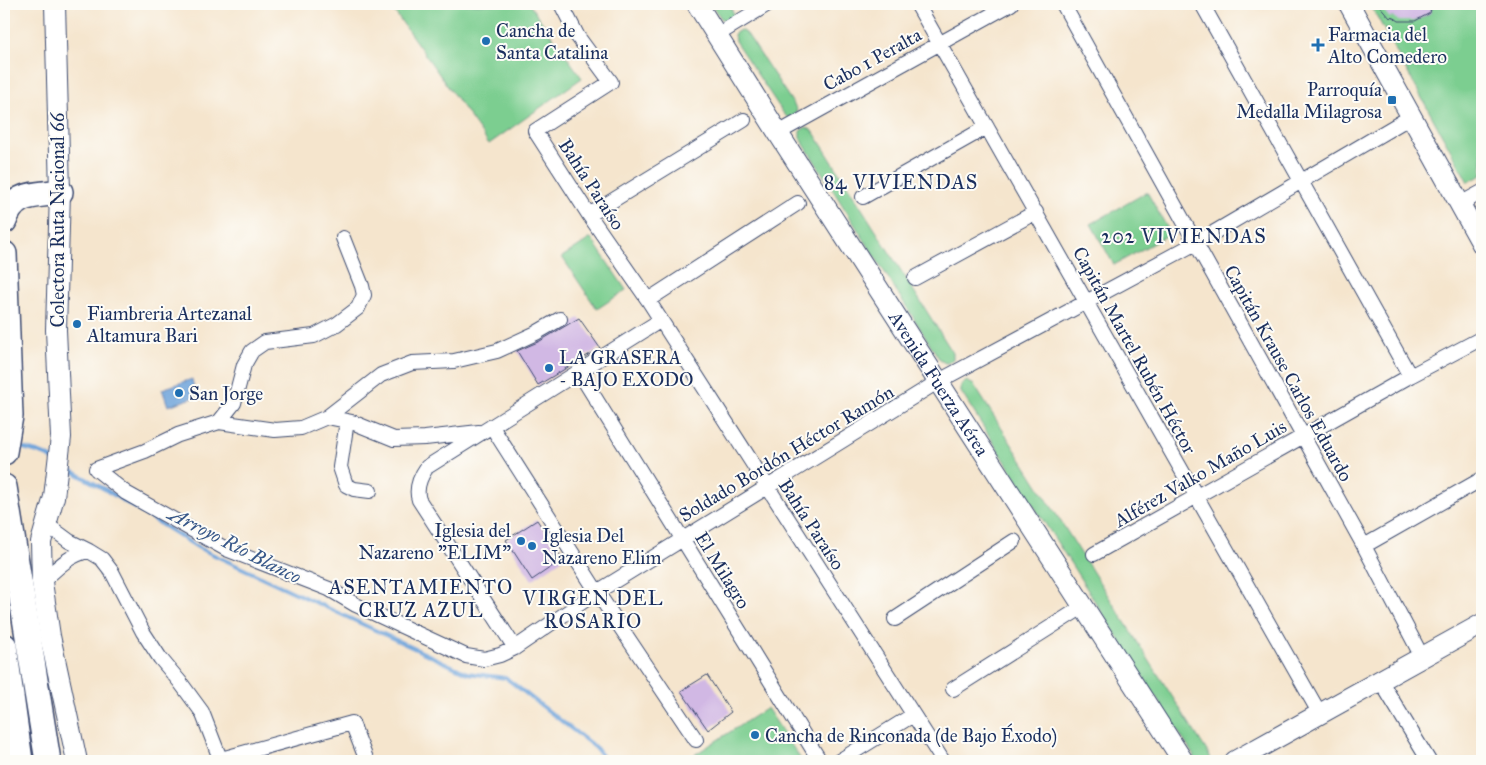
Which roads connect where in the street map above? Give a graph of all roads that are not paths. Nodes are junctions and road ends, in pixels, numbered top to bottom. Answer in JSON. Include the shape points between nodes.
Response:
{"nodes":[{"id":1,"x":55,"y":4,"type":"edge"},
{"id":2,"x":560,"y":4,"type":"edge"},
{"id":3,"x":697,"y":4,"type":"edge"},
{"id":4,"x":768,"y":4,"type":"edge"},
{"id":5,"x":917,"y":4,"type":"edge"},
{"id":6,"x":1011,"y":4,"type":"edge"},
{"id":7,"x":1063,"y":4,"type":"edge"},
{"id":8,"x":1202,"y":4,"type":"edge"},
{"id":9,"x":1350,"y":4,"type":"edge"},
{"id":10,"x":717,"y":35,"type":"junction"},
{"id":11,"x":940,"y":43,"type":"junction"},
{"id":12,"x":1412,"y":116,"type":"junction"},
{"id":13,"x":744,"y":120,"type":"dead end"},
{"id":14,"x":988,"y":128,"type":"junction"},
{"id":15,"x":778,"y":133,"type":"junction"},
{"id":16,"x":1301,"y":180,"type":"junction"},
{"id":17,"x":60,"y":192,"type":"junction"},
{"id":18,"x":1482,"y":192,"type":"edge"},
{"id":19,"x":863,"y":197,"type":"dead end"},
{"id":20,"x":798,"y":203,"type":"dead end"},
{"id":21,"x":1460,"y":204,"type":"junction"},
{"id":22,"x":1036,"y":212,"type":"junction"},
{"id":23,"x":589,"y":215,"type":"junction"},
{"id":24,"x":4,"y":220,"type":"edge"},
{"id":25,"x":342,"y":238,"type":"dead end"},
{"id":26,"x":1196,"y":243,"type":"junction"},
{"id":27,"x":1482,"y":244,"type":"edge"},
{"id":28,"x":4,"y":254,"type":"edge"},
{"id":29,"x":915,"y":278,"type":"dead end"},
{"id":30,"x":648,"y":300,"type":"junction"},
{"id":31,"x":1086,"y":302,"type":"junction"},
{"id":32,"x":560,"y":319,"type":"dead end"},
{"id":33,"x":661,"y":320,"type":"junction"},
{"id":34,"x":1482,"y":338,"type":"edge"},
{"id":35,"x":579,"y":372,"type":"junction"},
{"id":36,"x":1410,"y":376,"type":"junction"},
{"id":37,"x":939,"y":381,"type":"junction"},
{"id":38,"x":327,"y":416,"type":"junction"},
{"id":39,"x":347,"y":421,"type":"junction"},
{"id":40,"x":219,"y":422,"type":"junction"},
{"id":41,"x":489,"y":429,"type":"junction"},
{"id":42,"x":1303,"y":436,"type":"junction"},
{"id":43,"x":4,"y":452,"type":"edge"},
{"id":44,"x":1482,"y":479,"type":"edge"},
{"id":45,"x":4,"y":487,"type":"edge"},
{"id":46,"x":767,"y":487,"type":"junction"},
{"id":47,"x":370,"y":491,"type":"dead end"},
{"id":48,"x":1196,"y":497,"type":"junction"},
{"id":49,"x":59,"y":534,"type":"junction"},
{"id":50,"x":682,"y":538,"type":"junction"},
{"id":51,"x":1014,"y":541,"type":"dead end"},
{"id":52,"x":1364,"y":546,"type":"junction"},
{"id":53,"x":89,"y":551,"type":"junction"},
{"id":54,"x":1094,"y":554,"type":"dead end"},
{"id":55,"x":53,"y":572,"type":"junction"},
{"id":56,"x":597,"y":592,"type":"junction"},
{"id":57,"x":1084,"y":606,"type":"junction"},
{"id":58,"x":895,"y":619,"type":"dead end"},
{"id":59,"x":1482,"y":624,"type":"edge"},
{"id":60,"x":4,"y":646,"type":"edge"},
{"id":61,"x":516,"y":648,"type":"junction"},
{"id":62,"x":1422,"y":657,"type":"junction"},
{"id":63,"x":1380,"y":680,"type":"junction"},
{"id":64,"x":953,"y":689,"type":"dead end"},
{"id":65,"x":1320,"y":714,"type":"junction"},
{"id":66,"x":913,"y":715,"type":"junction"},
{"id":67,"x":696,"y":740,"type":"dead end"},
{"id":68,"x":221,"y":760,"type":"edge"},
{"id":69,"x":20,"y":761,"type":"edge"},
{"id":70,"x":48,"y":761,"type":"edge"},
{"id":71,"x":77,"y":761,"type":"edge"},
{"id":72,"x":366,"y":761,"type":"edge"},
{"id":73,"x":820,"y":761,"type":"edge"},
{"id":74,"x":839,"y":761,"type":"edge"},
{"id":75,"x":943,"y":761,"type":"edge"},
{"id":76,"x":1183,"y":761,"type":"edge"},
{"id":77,"x":1235,"y":761,"type":"edge"},
{"id":78,"x":1429,"y":761,"type":"edge"}],
"edges":[{"from":1,"to":17,"type":"street","name":"Colectora Ruta Nacional 66"},
{"from":2,"to":23,"type":"street","name":"Bahía Paraíso","via":[[578,37],[610,82],[535,131]]},
{"from":3,"to":10,"type":"street","name":"Avenida Fuerza Aérea"},
{"from":4,"to":10,"type":"street"},
{"from":5,"to":11,"type":"street","name":"Capitán Martel Rubén Héctor"},
{"from":6,"to":11,"type":"street","name":"Cabo 1 Peralta"},
{"from":7,"to":26,"type":"street","name":"Capitán Krause Carlos Eduardo"},
{"from":8,"to":16,"type":"street"},
{"from":9,"to":12,"type":"street"},
{"from":10,"to":15,"type":"street","name":"Avenida Fuerza Aérea"},
{"from":11,"to":14,"type":"street","name":"Capitán Martel Rubén Héctor"},
{"from":11,"to":15,"type":"street","name":"Cabo 1 Peralta"},
{"from":12,"to":16,"type":"street","name":"Soldado Bordón Héctor Ramón"},
{"from":12,"to":21,"type":"street"},
{"from":13,"to":23,"type":"street"},
{"from":14,"to":19,"type":"street"},
{"from":14,"to":22,"type":"street","name":"Capitán Martel Rubén Héctor"},
{"from":15,"to":37,"type":"street","name":"Avenida Fuerza Aérea"},
{"from":16,"to":26,"type":"street","name":"Soldado Bordón Héctor Ramón"},
{"from":16,"to":36,"type":"street"},
{"from":17,"to":24,"type":"highway","via":[[18,199],[8,209]]},
{"from":17,"to":49,"type":"street","name":"Colectora Ruta Nacional 66","via":[[56,330],[60,437],[54,497]]},
{"from":18,"to":21,"type":"street"},
{"from":20,"to":30,"type":"street"},
{"from":21,"to":27,"type":"street"},
{"from":22,"to":29,"type":"street"},
{"from":22,"to":31,"type":"street","name":"Capitán Martel Rubén Héctor"},
{"from":23,"to":30,"type":"street","name":"Bahía Paraíso"},
{"from":25,"to":40,"type":"street","via":[[362,286],[364,295],[358,308],[314,336],[265,342],[252,351],[244,364],[234,403]]},
{"from":26,"to":31,"type":"street","name":"Soldado Bordón Héctor Ramón"},
{"from":26,"to":42,"type":"street","name":"Capitán Krause Carlos Eduardo"},
{"from":28,"to":43,"type":"highway","via":[[9,423]]},
{"from":30,"to":33,"type":"street","name":"Bahía Paraíso"},
{"from":31,"to":37,"type":"street","name":"Soldado Bordón Héctor Ramón"},
{"from":31,"to":48,"type":"street","name":"Capitán Martel Rubén Héctor"},
{"from":32,"to":38,"type":"street","via":[[497,351],[454,361],[412,363],[389,372],[362,388]]},
{"from":33,"to":35,"type":"street"},
{"from":33,"to":46,"type":"street","name":"Bahía Paraíso"},
{"from":34,"to":36,"type":"street","name":"Alférez Valko Maño Luis"},
{"from":35,"to":41,"type":"street"},
{"from":35,"to":50,"type":"street","name":"El Milagro"},
{"from":36,"to":42,"type":"street","name":"Alférez Valko Maño Luis"},
{"from":37,"to":46,"type":"street","name":"Soldado Bordón Héctor Ramón"},
{"from":37,"to":57,"type":"street","name":"Avenida Fuerza Aérea"},
{"from":38,"to":39,"type":"street"},
{"from":38,"to":40,"type":"street","via":[[301,428],[275,430]]},
{"from":39,"to":41,"type":"street","via":[[394,439]]},
{"from":39,"to":47,"type":"street","via":[[340,467],[346,485]]},
{"from":40,"to":61,"type":"street","name":"Soldado Bordón Héctor Ramón","via":[[96,469],[126,493],[226,549],[329,590],[466,656],[484,659]]},
{"from":41,"to":56,"type":"street"},
{"from":41,"to":61,"type":"street","via":[[427,467],[421,475],[417,493]]},
{"from":42,"to":48,"type":"street","name":"Alférez Valko Maño Luis"},
{"from":42,"to":52,"type":"street","name":"Capitán Krause Carlos Eduardo"},
{"from":44,"to":52,"type":"street"},
{"from":45,"to":70,"type":"highway"},
{"from":46,"to":50,"type":"street","name":"Soldado Bordón Héctor Ramón"},
{"from":46,"to":66,"type":"street","name":"Bahía Paraíso"},
{"from":48,"to":54,"type":"street","name":"Alférez Valko Maño Luis"},
{"from":48,"to":65,"type":"street","name":"Capitán Martel Rubén Héctor"},
{"from":49,"to":53,"type":"street"},
{"from":49,"to":55,"type":"street","name":"Colectora Ruta Nacional 66","via":[[41,542]]},
{"from":50,"to":56,"type":"street","name":"Soldado Bordón Héctor Ramón"},
{"from":50,"to":73,"type":"street","name":"El Milagro"},
{"from":51,"to":58,"type":"street"},
{"from":52,"to":62,"type":"street","name":"Capitán Krause Carlos Eduardo"},
{"from":53,"to":55,"type":"street","via":[[77,553]]},
{"from":53,"to":68,"type":"street","via":[[102,559],[112,572],[143,632],[202,712]]},
{"from":55,"to":71,"type":"street","name":"Colectora Ruta Nacional 66","via":[[57,672]]},
{"from":56,"to":61,"type":"street","name":"Soldado Bordón Héctor Ramón"},
{"from":56,"to":67,"type":"street"},
{"from":57,"to":64,"type":"street"},
{"from":57,"to":76,"type":"street","name":"Avenida Fuerza Aérea"},
{"from":59,"to":62,"type":"street"},
{"from":60,"to":69,"type":"highway"},
{"from":62,"to":63,"type":"street"},
{"from":63,"to":65,"type":"street"},
{"from":63,"to":78,"type":"street"},
{"from":65,"to":77,"type":"street"},
{"from":66,"to":74,"type":"street"},
{"from":66,"to":75,"type":"street","name":"Bahía Paraíso"},
{"from":68,"to":72,"type":"street","via":[[352,723]]}]}
